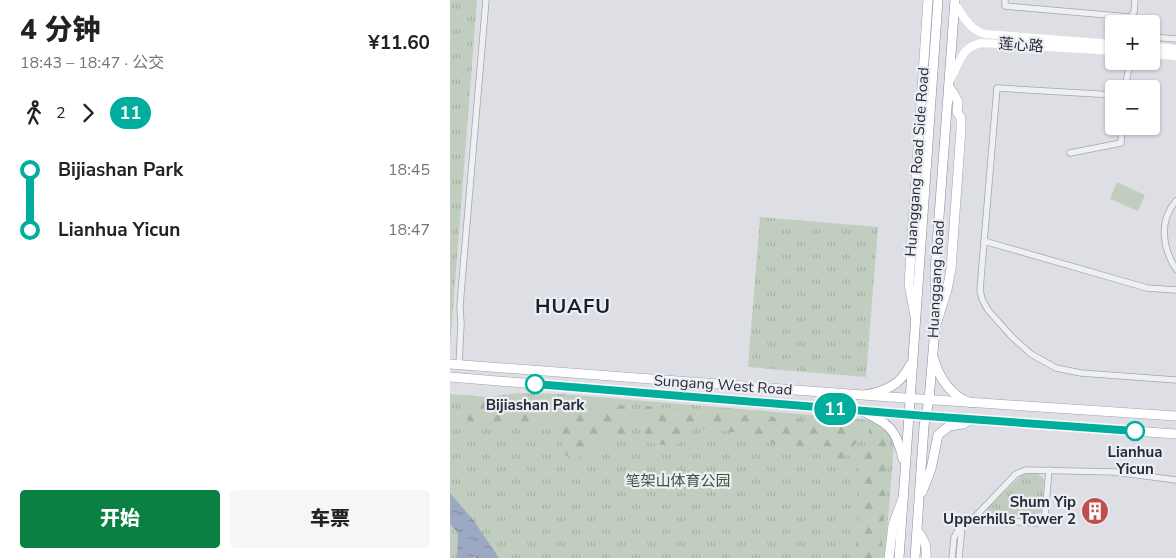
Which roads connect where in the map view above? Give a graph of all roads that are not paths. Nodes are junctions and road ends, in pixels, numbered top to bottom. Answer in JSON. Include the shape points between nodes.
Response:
{"nodes":[{"id":1,"x":486,"y":0,"type":"edge"},
{"id":2,"x":928,"y":0,"type":"edge"},
{"id":3,"x":938,"y":0,"type":"edge"},
{"id":4,"x":1005,"y":0,"type":"edge"},
{"id":5,"x":1136,"y":0,"type":"edge"},
{"id":6,"x":955,"y":2,"type":"edge"},
{"id":7,"x":1132,"y":15,"type":"edge"},
{"id":8,"x":1105,"y":17,"type":"edge"},
{"id":9,"x":1160,"y":38,"type":"edge"},
{"id":10,"x":1176,"y":39,"type":"edge"},
{"id":11,"x":1105,"y":43,"type":"edge"},
{"id":12,"x":1160,"y":47,"type":"edge"},
{"id":13,"x":1176,"y":48,"type":"edge"},
{"id":14,"x":1105,"y":50,"type":"edge"},
{"id":15,"x":1160,"y":55,"type":"edge"},
{"id":16,"x":1176,"y":56,"type":"edge"},
{"id":17,"x":949,"y":84,"type":"junction"},
{"id":18,"x":1105,"y":94,"type":"edge"},
{"id":19,"x":1121,"y":135,"type":"edge"},
{"id":20,"x":1070,"y":153,"type":"dead end"},
{"id":21,"x":1176,"y":201,"type":"edge"},
{"id":22,"x":984,"y":241,"type":"junction"},
{"id":23,"x":1176,"y":269,"type":"edge"},
{"id":24,"x":1176,"y":290,"type":"edge"},
{"id":25,"x":915,"y":324,"type":"junction"},
{"id":26,"x":935,"y":328,"type":"junction"},
{"id":27,"x":932,"y":351,"type":"junction"},
{"id":28,"x":913,"y":360,"type":"junction"},
{"id":29,"x":455,"y":364,"type":"edge"},
{"id":30,"x":476,"y":366,"type":"junction"},
{"id":31,"x":450,"y":377,"type":"edge"},
{"id":32,"x":475,"y":380,"type":"junction"},
{"id":33,"x":1176,"y":380,"type":"edge"},
{"id":34,"x":864,"y":395,"type":"junction"},
{"id":35,"x":910,"y":398,"type":"junction"},
{"id":36,"x":929,"y":400,"type":"junction"},
{"id":37,"x":971,"y":403,"type":"junction"},
{"id":38,"x":862,"y":411,"type":"junction"},
{"id":39,"x":909,"y":415,"type":"junction"},
{"id":40,"x":926,"y":416,"type":"junction"},
{"id":41,"x":1176,"y":416,"type":"edge"},
{"id":42,"x":972,"y":419,"type":"junction"},
{"id":43,"x":1176,"y":434,"type":"edge"},
{"id":44,"x":905,"y":468,"type":"junction"},
{"id":45,"x":1049,"y":470,"type":"junction"},
{"id":46,"x":1176,"y":480,"type":"edge"},
{"id":47,"x":920,"y":497,"type":"junction"},
{"id":48,"x":903,"y":498,"type":"junction"},
{"id":49,"x":972,"y":519,"type":"junction"},
{"id":50,"x":962,"y":526,"type":"junction"},
{"id":51,"x":917,"y":531,"type":"junction"},
{"id":52,"x":889,"y":558,"type":"edge"},
{"id":53,"x":899,"y":558,"type":"edge"},
{"id":54,"x":915,"y":558,"type":"edge"},
{"id":55,"x":926,"y":558,"type":"edge"},
{"id":56,"x":952,"y":558,"type":"edge"},
{"id":57,"x":959,"y":558,"type":"edge"}],
"edges":[{"from":1,"to":29,"type":"street","via":[[461,324]]},
{"from":2,"to":25,"type":"main road","name":"Huanggang Road Side Road","via":[[909,284]]},
{"from":3,"to":25,"type":"main road","name":"Huanggang Road"},
{"from":4,"to":8,"type":"street","via":[[1005,6]]},
{"from":5,"to":7,"type":"street"},
{"from":6,"to":11,"type":"main road","name":"莲心路","via":[[970,26],[985,34]]},
{"from":6,"to":17,"type":"main road","name":"Huanggang Road"},
{"from":9,"to":10,"type":"street"},
{"from":12,"to":13,"type":"main road"},
{"from":14,"to":17,"type":"main road","name":"莲心路","via":[[981,43],[964,52]]},
{"from":15,"to":16,"type":"main road"},
{"from":17,"to":26,"type":"main road","name":"Huanggang Road","via":[[935,272]]},
{"from":17,"to":26,"type":"main road","name":"Huanggang Road Side Road","via":[[958,102],[961,129],[951,268]]},
{"from":18,"to":22,"type":"street","via":[[997,88]]},
{"from":19,"to":20,"type":"street","via":[[1121,143]]},
{"from":21,"to":23,"type":"street","via":[[1165,222],[1164,240],[1168,257]]},
{"from":22,"to":24,"type":"street","via":[[1147,288]]},
{"from":22,"to":33,"type":"street","via":[[982,299],[1012,337],[1031,354],[1056,368],[1069,371]]},
{"from":25,"to":28,"type":"main road","name":"Huanggang Road"},
{"from":26,"to":27,"type":"main road","name":"Huanggang Road"},
{"from":27,"to":36,"type":"main road","name":"Huanggang Road"},
{"from":27,"to":37,"type":"main road","via":[[938,371],[947,385]]},
{"from":28,"to":34,"type":"main road","via":[[896,384],[887,390]]},
{"from":28,"to":35,"type":"main road","name":"Huanggang Road"},
{"from":29,"to":30,"type":"main road","name":"Sungang West Road"},
{"from":30,"to":32,"type":"main road"},
{"from":30,"to":34,"type":"main road","name":"Sungang West Road"},
{"from":31,"to":32,"type":"main road","name":"Sungang West Road"},
{"from":32,"to":38,"type":"main road","name":"Sungang West Road"},
{"from":34,"to":35,"type":"main road","name":"Sungang West Road"},
{"from":35,"to":36,"type":"main road","name":"Sungang West Road"},
{"from":35,"to":39,"type":"main road","name":"Huanggang Road"},
{"from":36,"to":37,"type":"main road","name":"Sungang West Road"},
{"from":36,"to":40,"type":"main road","name":"Huanggang Road"},
{"from":37,"to":41,"type":"main road","name":"Sungang West Road"},
{"from":38,"to":39,"type":"main road","name":"Sungang West Road"},
{"from":38,"to":44,"type":"main road","via":[[881,419],[891,428]]},
{"from":39,"to":40,"type":"main road","name":"Sungang West Road"},
{"from":39,"to":44,"type":"main road","name":"Huanggang Road"},
{"from":40,"to":42,"type":"main road","name":"Sungang West Road"},
{"from":40,"to":47,"type":"main road","name":"Huanggang Road"},
{"from":42,"to":43,"type":"main road","name":"Sungang West Road"},
{"from":42,"to":47,"type":"main road","via":[[949,426],[938,435],[931,469]]},
{"from":44,"to":48,"type":"main road","name":"Huanggang Road"},
{"from":45,"to":46,"type":"street","via":[[1115,472]]},
{"from":45,"to":49,"type":"street","via":[[1019,473]]},
{"from":45,"to":49,"type":"street","via":[[1042,521]]},
{"from":47,"to":51,"type":"main road","name":"Huanggang Road"},
{"from":48,"to":52,"type":"main road","via":[[893,525]]},
{"from":48,"to":53,"type":"main road","name":"Huanggang Road"},
{"from":49,"to":50,"type":"street"},
{"from":50,"to":56,"type":"street","via":[[954,538]]},
{"from":50,"to":57,"type":"street"},
{"from":51,"to":54,"type":"main road","name":"Huanggang Road"},
{"from":51,"to":55,"type":"main road","via":[[926,548]]}]}
